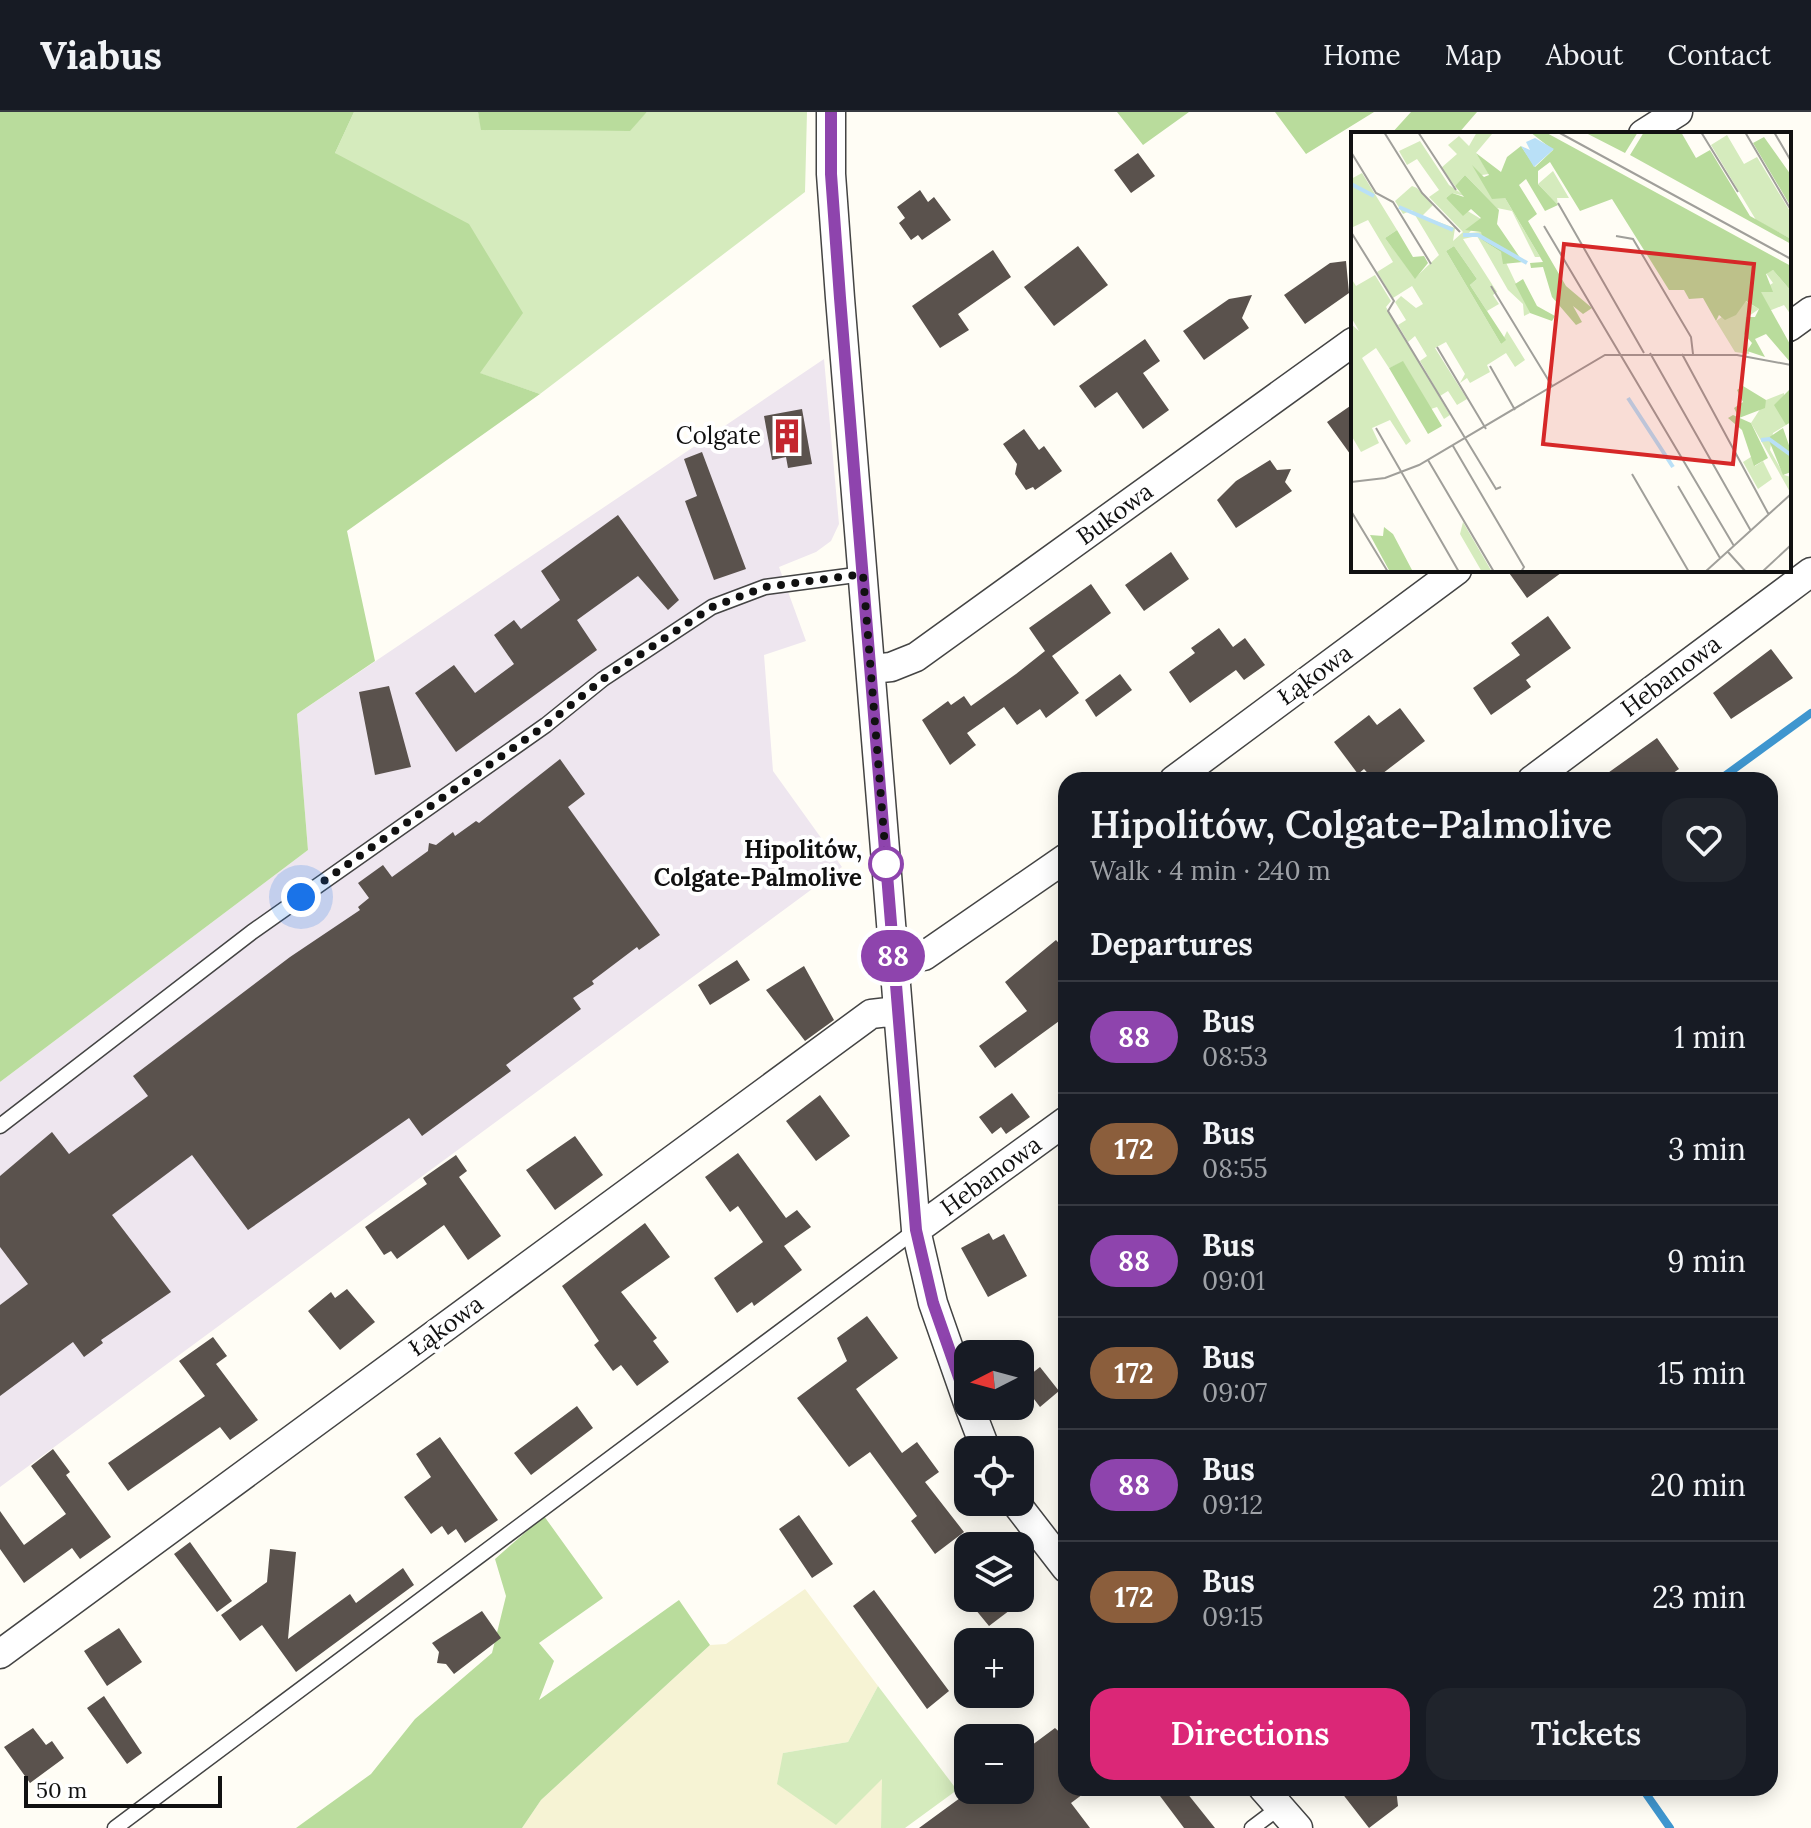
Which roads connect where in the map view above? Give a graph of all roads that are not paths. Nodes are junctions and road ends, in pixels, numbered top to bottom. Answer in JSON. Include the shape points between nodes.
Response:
{"nodes":[{"id":1,"x":831,"y":112,"type":"edge"},
{"id":2,"x":1678,"y":112,"type":"edge"},
{"id":3,"x":1646,"y":132,"type":"edge"},
{"id":4,"x":1811,"y":311,"type":"edge"},
{"id":5,"x":1791,"y":326,"type":"edge"},
{"id":6,"x":1351,"y":343,"type":"edge"},
{"id":7,"x":1454,"y":572,"type":"edge"},
{"id":8,"x":1811,"y":572,"type":"edge"},
{"id":9,"x":863,"y":574,"type":"junction"},
{"id":10,"x":871,"y":669,"type":"junction"},
{"id":11,"x":1185,"y":772,"type":"edge"},
{"id":12,"x":1543,"y":772,"type":"edge"},
{"id":13,"x":1058,"y":864,"type":"edge"},
{"id":14,"x":893,"y":960,"type":"junction"},
{"id":15,"x":897,"y":1011,"type":"junction"},
{"id":16,"x":0,"y":1126,"type":"edge"},
{"id":17,"x":1058,"y":1127,"type":"edge"},
{"id":18,"x":916,"y":1230,"type":"junction"},
{"id":19,"x":954,"y":1362,"type":"edge"},
{"id":20,"x":1026,"y":1516,"type":"edge"},
{"id":21,"x":1058,"y":1558,"type":"edge"},
{"id":22,"x":0,"y":1654,"type":"edge"},
{"id":23,"x":1280,"y":1808,"type":"edge"},
{"id":24,"x":115,"y":1828,"type":"edge"},
{"id":25,"x":1252,"y":1828,"type":"edge"}],
"edges":[{"from":1,"to":9,"type":"street","via":[[832,189]]},
{"from":2,"to":3,"type":"street"},
{"from":4,"to":5,"type":"street"},
{"from":6,"to":10,"type":"street","name":"Bukowa","via":[[916,657]]},
{"from":7,"to":11,"type":"street","name":"Łąkowa"},
{"from":8,"to":12,"type":"street","name":"Hebanowa"},
{"from":9,"to":10,"type":"street"},
{"from":9,"to":16,"type":"lane","via":[[765,587],[712,607],[603,679],[252,932]]},
{"from":10,"to":14,"type":"street"},
{"from":13,"to":14,"type":"street","via":[[924,956]]},
{"from":14,"to":15,"type":"street"},
{"from":15,"to":18,"type":"street"},
{"from":15,"to":22,"type":"street","name":"Łąkowa","via":[[871,1014]]},
{"from":17,"to":18,"type":"street","name":"Hebanowa"},
{"from":18,"to":19,"type":"street"},
{"from":18,"to":24,"type":"lane"},
{"from":20,"to":21,"type":"street"},
{"from":23,"to":25,"type":"lane"}]}
